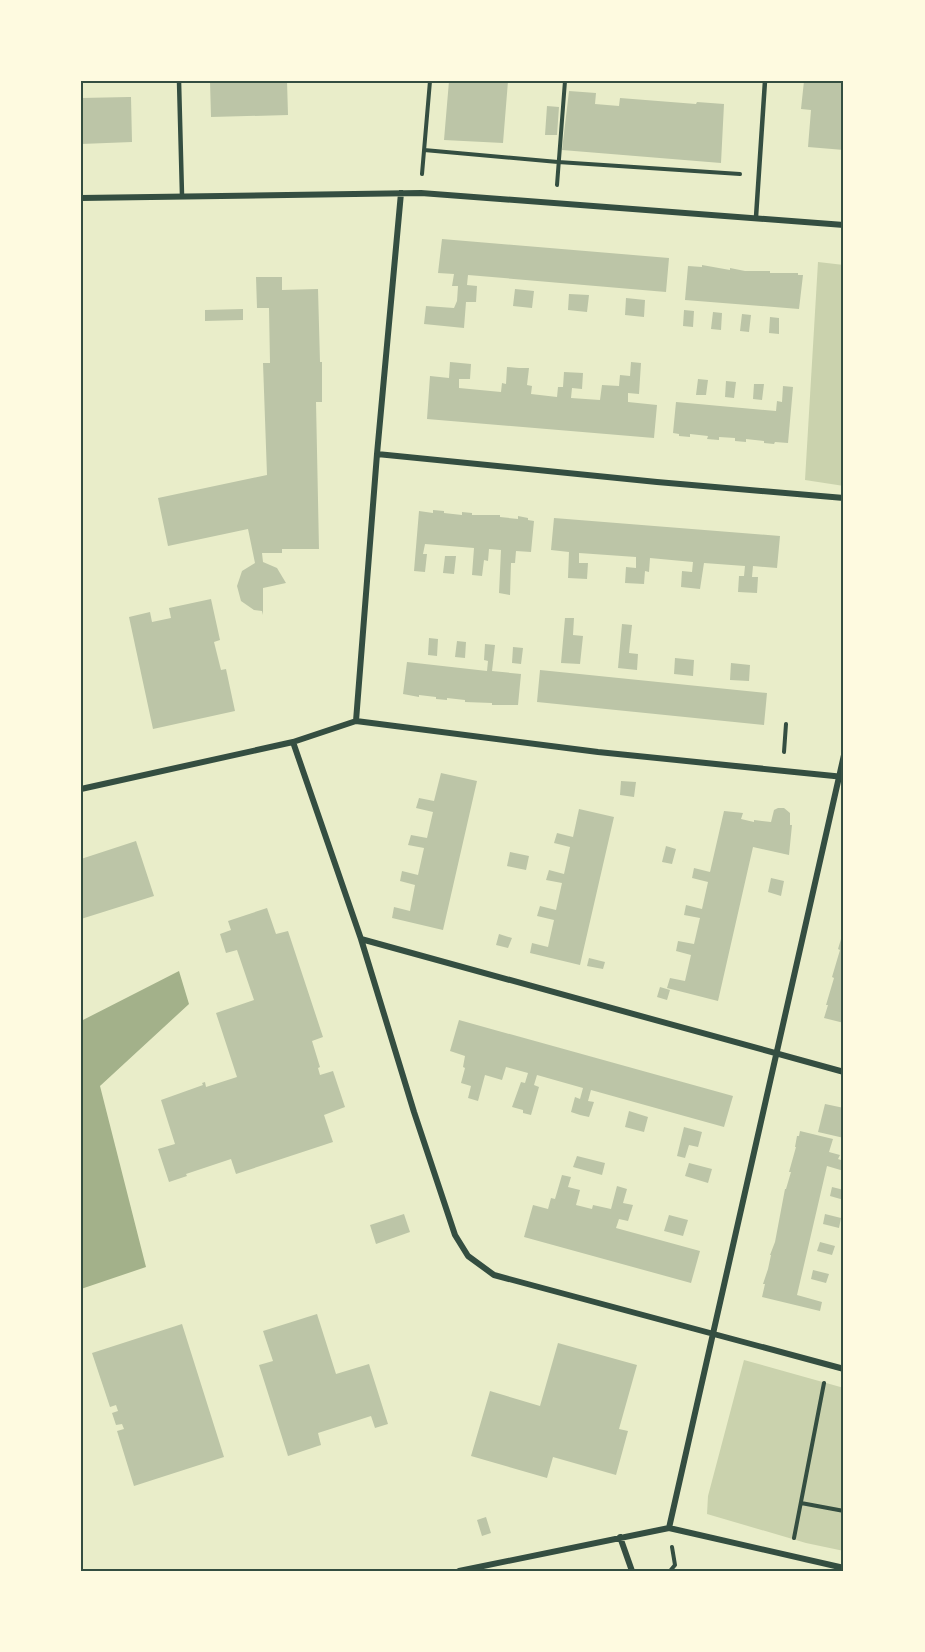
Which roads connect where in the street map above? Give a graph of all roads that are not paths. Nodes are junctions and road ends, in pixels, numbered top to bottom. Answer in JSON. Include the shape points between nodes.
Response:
{"nodes":[{"id":1,"x":179,"y":81,"type":"edge"},
{"id":2,"x":765,"y":81,"type":"edge"},
{"id":3,"x":401,"y":193,"type":"junction"},
{"id":4,"x":182,"y":195,"type":"junction"},
{"id":5,"x":81,"y":198,"type":"edge"},
{"id":6,"x":756,"y":217,"type":"junction"},
{"id":7,"x":844,"y":225,"type":"edge"},
{"id":8,"x":377,"y":454,"type":"junction"},
{"id":9,"x":844,"y":498,"type":"edge"},
{"id":10,"x":356,"y":721,"type":"junction"},
{"id":11,"x":293,"y":742,"type":"junction"},
{"id":12,"x":844,"y":755,"type":"edge"},
{"id":13,"x":842,"y":777,"type":"edge"},
{"id":14,"x":81,"y":789,"type":"edge"},
{"id":15,"x":361,"y":939,"type":"junction"},
{"id":16,"x":777,"y":1054,"type":"junction"},
{"id":17,"x":844,"y":1072,"type":"edge"},
{"id":18,"x":712,"y":1335,"type":"junction"},
{"id":19,"x":844,"y":1369,"type":"edge"},
{"id":20,"x":669,"y":1528,"type":"junction"},
{"id":21,"x":620,"y":1537,"type":"junction"},
{"id":22,"x":844,"y":1568,"type":"edge"},
{"id":23,"x":459,"y":1571,"type":"edge"},
{"id":24,"x":632,"y":1571,"type":"edge"}],
"edges":[{"from":1,"to":4,"type":"lane"},
{"from":2,"to":6,"type":"lane"},
{"from":3,"to":4,"type":"street"},
{"from":3,"to":6,"type":"street"},
{"from":3,"to":8,"type":"street"},
{"from":4,"to":5,"type":"street"},
{"from":6,"to":7,"type":"street"},
{"from":8,"to":9,"type":"street"},
{"from":8,"to":10,"type":"street"},
{"from":10,"to":11,"type":"street"},
{"from":10,"to":13,"type":"street","via":[[598,752]]},
{"from":11,"to":14,"type":"street"},
{"from":11,"to":15,"type":"street"},
{"from":12,"to":13,"type":"street"},
{"from":13,"to":16,"type":"street"},
{"from":15,"to":16,"type":"street"},
{"from":15,"to":18,"type":"street","via":[[455,1235],[468,1256],[494,1275]]},
{"from":16,"to":17,"type":"street"},
{"from":16,"to":18,"type":"street"},
{"from":18,"to":19,"type":"street"},
{"from":18,"to":20,"type":"street"},
{"from":20,"to":21,"type":"street"},
{"from":20,"to":22,"type":"street"},
{"from":21,"to":23,"type":"street"},
{"from":21,"to":24,"type":"street"}]}
